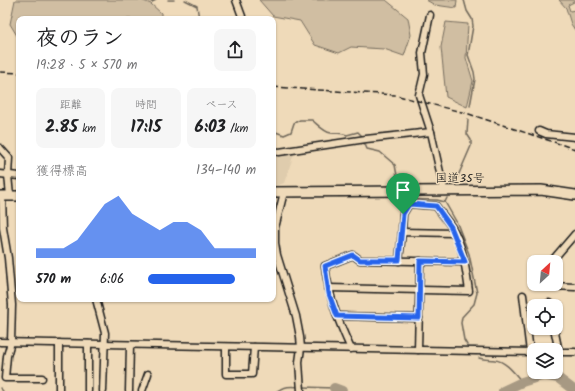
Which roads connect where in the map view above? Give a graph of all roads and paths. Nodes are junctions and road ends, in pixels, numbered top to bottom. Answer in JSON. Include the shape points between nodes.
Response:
{"nodes":[{"id":1,"x":236,"y":0,"type":"edge"},
{"id":2,"x":430,"y":15,"type":"dead end"},
{"id":3,"x":242,"y":16,"type":"edge"},
{"id":4,"x":539,"y":131,"type":"dead end"},
{"id":5,"x":431,"y":132,"type":"junction"},
{"id":6,"x":575,"y":137,"type":"edge"},
{"id":7,"x":0,"y":148,"type":"edge"},
{"id":8,"x":276,"y":152,"type":"edge"},
{"id":9,"x":0,"y":174,"type":"edge"},
{"id":10,"x":8,"y":175,"type":"junction"},
{"id":11,"x":16,"y":176,"type":"edge"},
{"id":12,"x":575,"y":188,"type":"edge"},
{"id":13,"x":444,"y":190,"type":"junction"},
{"id":14,"x":557,"y":191,"type":"junction"},
{"id":15,"x":276,"y":192,"type":"edge"},
{"id":16,"x":284,"y":192,"type":"junction"},
{"id":17,"x":575,"y":195,"type":"edge"},
{"id":18,"x":8,"y":196,"type":"edge"},
{"id":19,"x":276,"y":224,"type":"edge"},
{"id":20,"x":402,"y":232,"type":"junction"},
{"id":21,"x":454,"y":233,"type":"junction"},
{"id":22,"x":575,"y":234,"type":"edge"},
{"id":23,"x":276,"y":255,"type":"edge"},
{"id":24,"x":557,"y":255,"type":"edge"},
{"id":25,"x":399,"y":260,"type":"junction"},
{"id":26,"x":420,"y":261,"type":"junction"},
{"id":27,"x":465,"y":262,"type":"junction"},
{"id":28,"x":563,"y":286,"type":"edge"},
{"id":29,"x":575,"y":287,"type":"edge"},
{"id":30,"x":328,"y":288,"type":"junction"},
{"id":31,"x":420,"y":289,"type":"junction"},
{"id":32,"x":523,"y":295,"type":"dead end"},
{"id":33,"x":97,"y":302,"type":"edge"},
{"id":34,"x":337,"y":316,"type":"junction"},
{"id":35,"x":419,"y":318,"type":"junction"},
{"id":36,"x":0,"y":342,"type":"edge"},
{"id":37,"x":11,"y":342,"type":"junction"},
{"id":38,"x":59,"y":343,"type":"junction"},
{"id":39,"x":531,"y":343,"type":"edge"},
{"id":40,"x":88,"y":344,"type":"junction"},
{"id":41,"x":104,"y":344,"type":"junction"},
{"id":42,"x":130,"y":345,"type":"junction"},
{"id":43,"x":226,"y":347,"type":"junction"},
{"id":44,"x":254,"y":347,"type":"junction"},
{"id":45,"x":301,"y":348,"type":"junction"},
{"id":46,"x":351,"y":349,"type":"junction"},
{"id":47,"x":418,"y":350,"type":"junction"},
{"id":48,"x":527,"y":352,"type":"edge"},
{"id":49,"x":563,"y":352,"type":"edge"},
{"id":50,"x":575,"y":352,"type":"edge"},
{"id":51,"x":148,"y":374,"type":"dead end"},
{"id":52,"x":42,"y":378,"type":"dead end"},
{"id":53,"x":58,"y":391,"type":"edge"},
{"id":54,"x":88,"y":391,"type":"edge"},
{"id":55,"x":103,"y":391,"type":"edge"},
{"id":56,"x":129,"y":391,"type":"edge"},
{"id":57,"x":142,"y":391,"type":"edge"},
{"id":58,"x":302,"y":391,"type":"edge"}],
"edges":[{"from":1,"to":3,"type":"street"},
{"from":2,"to":5,"type":"street","via":[[422,53],[424,74],[419,95]]},
{"from":4,"to":6,"type":"street"},
{"from":5,"to":8,"type":"street"},
{"from":5,"to":13,"type":"street"},
{"from":7,"to":10,"type":"street","via":[[9,158]]},
{"from":9,"to":10,"type":"street"},
{"from":10,"to":11,"type":"street"},
{"from":10,"to":18,"type":"street"},
{"from":12,"to":14,"type":"highway"},
{"from":13,"to":14,"type":"highway","name":"国道35号"},
{"from":13,"to":16,"type":"highway","name":"国道35号"},
{"from":14,"to":17,"type":"highway","name":"国道35号"},
{"from":15,"to":16,"type":"highway","name":"国道35号"},
{"from":16,"to":19,"type":"street"},
{"from":18,"to":37,"type":"street","via":[[3,228],[12,305]]},
{"from":20,"to":21,"type":"street"},
{"from":20,"to":21,"type":"street","via":[[403,214],[409,204],[436,206]]},
{"from":20,"to":25,"type":"street"},
{"from":21,"to":27,"type":"street"},
{"from":22,"to":24,"type":"street"},
{"from":23,"to":45,"type":"street","via":[[296,316]]},
{"from":25,"to":26,"type":"street"},
{"from":25,"to":30,"type":"street","via":[[360,260],[353,255],[325,266]]},
{"from":26,"to":27,"type":"street"},
{"from":26,"to":31,"type":"street"},
{"from":27,"to":31,"type":"street","via":[[469,291]]},
{"from":28,"to":29,"type":"street"},
{"from":30,"to":31,"type":"street"},
{"from":30,"to":34,"type":"street"},
{"from":31,"to":35,"type":"street"},
{"from":32,"to":39,"type":"street"},
{"from":33,"to":41,"type":"street","via":[[105,333]]},
{"from":34,"to":35,"type":"street"},
{"from":34,"to":46,"type":"street"},
{"from":35,"to":47,"type":"street"},
{"from":36,"to":37,"type":"street"},
{"from":37,"to":38,"type":"street"},
{"from":37,"to":52,"type":"street","via":[[5,378]]},
{"from":38,"to":40,"type":"street"},
{"from":38,"to":53,"type":"street"},
{"from":40,"to":41,"type":"street"},
{"from":40,"to":54,"type":"street"},
{"from":41,"to":42,"type":"street"},
{"from":41,"to":55,"type":"street"},
{"from":42,"to":43,"type":"street"},
{"from":42,"to":56,"type":"street"},
{"from":43,"to":44,"type":"street"},
{"from":43,"to":44,"type":"street","via":[[226,374],[252,374]]},
{"from":44,"to":45,"type":"street"},
{"from":45,"to":46,"type":"street"},
{"from":45,"to":58,"type":"street","via":[[299,362]]},
{"from":46,"to":47,"type":"street"},
{"from":47,"to":48,"type":"street"},
{"from":49,"to":50,"type":"street"},
{"from":51,"to":57,"type":"street"}]}
